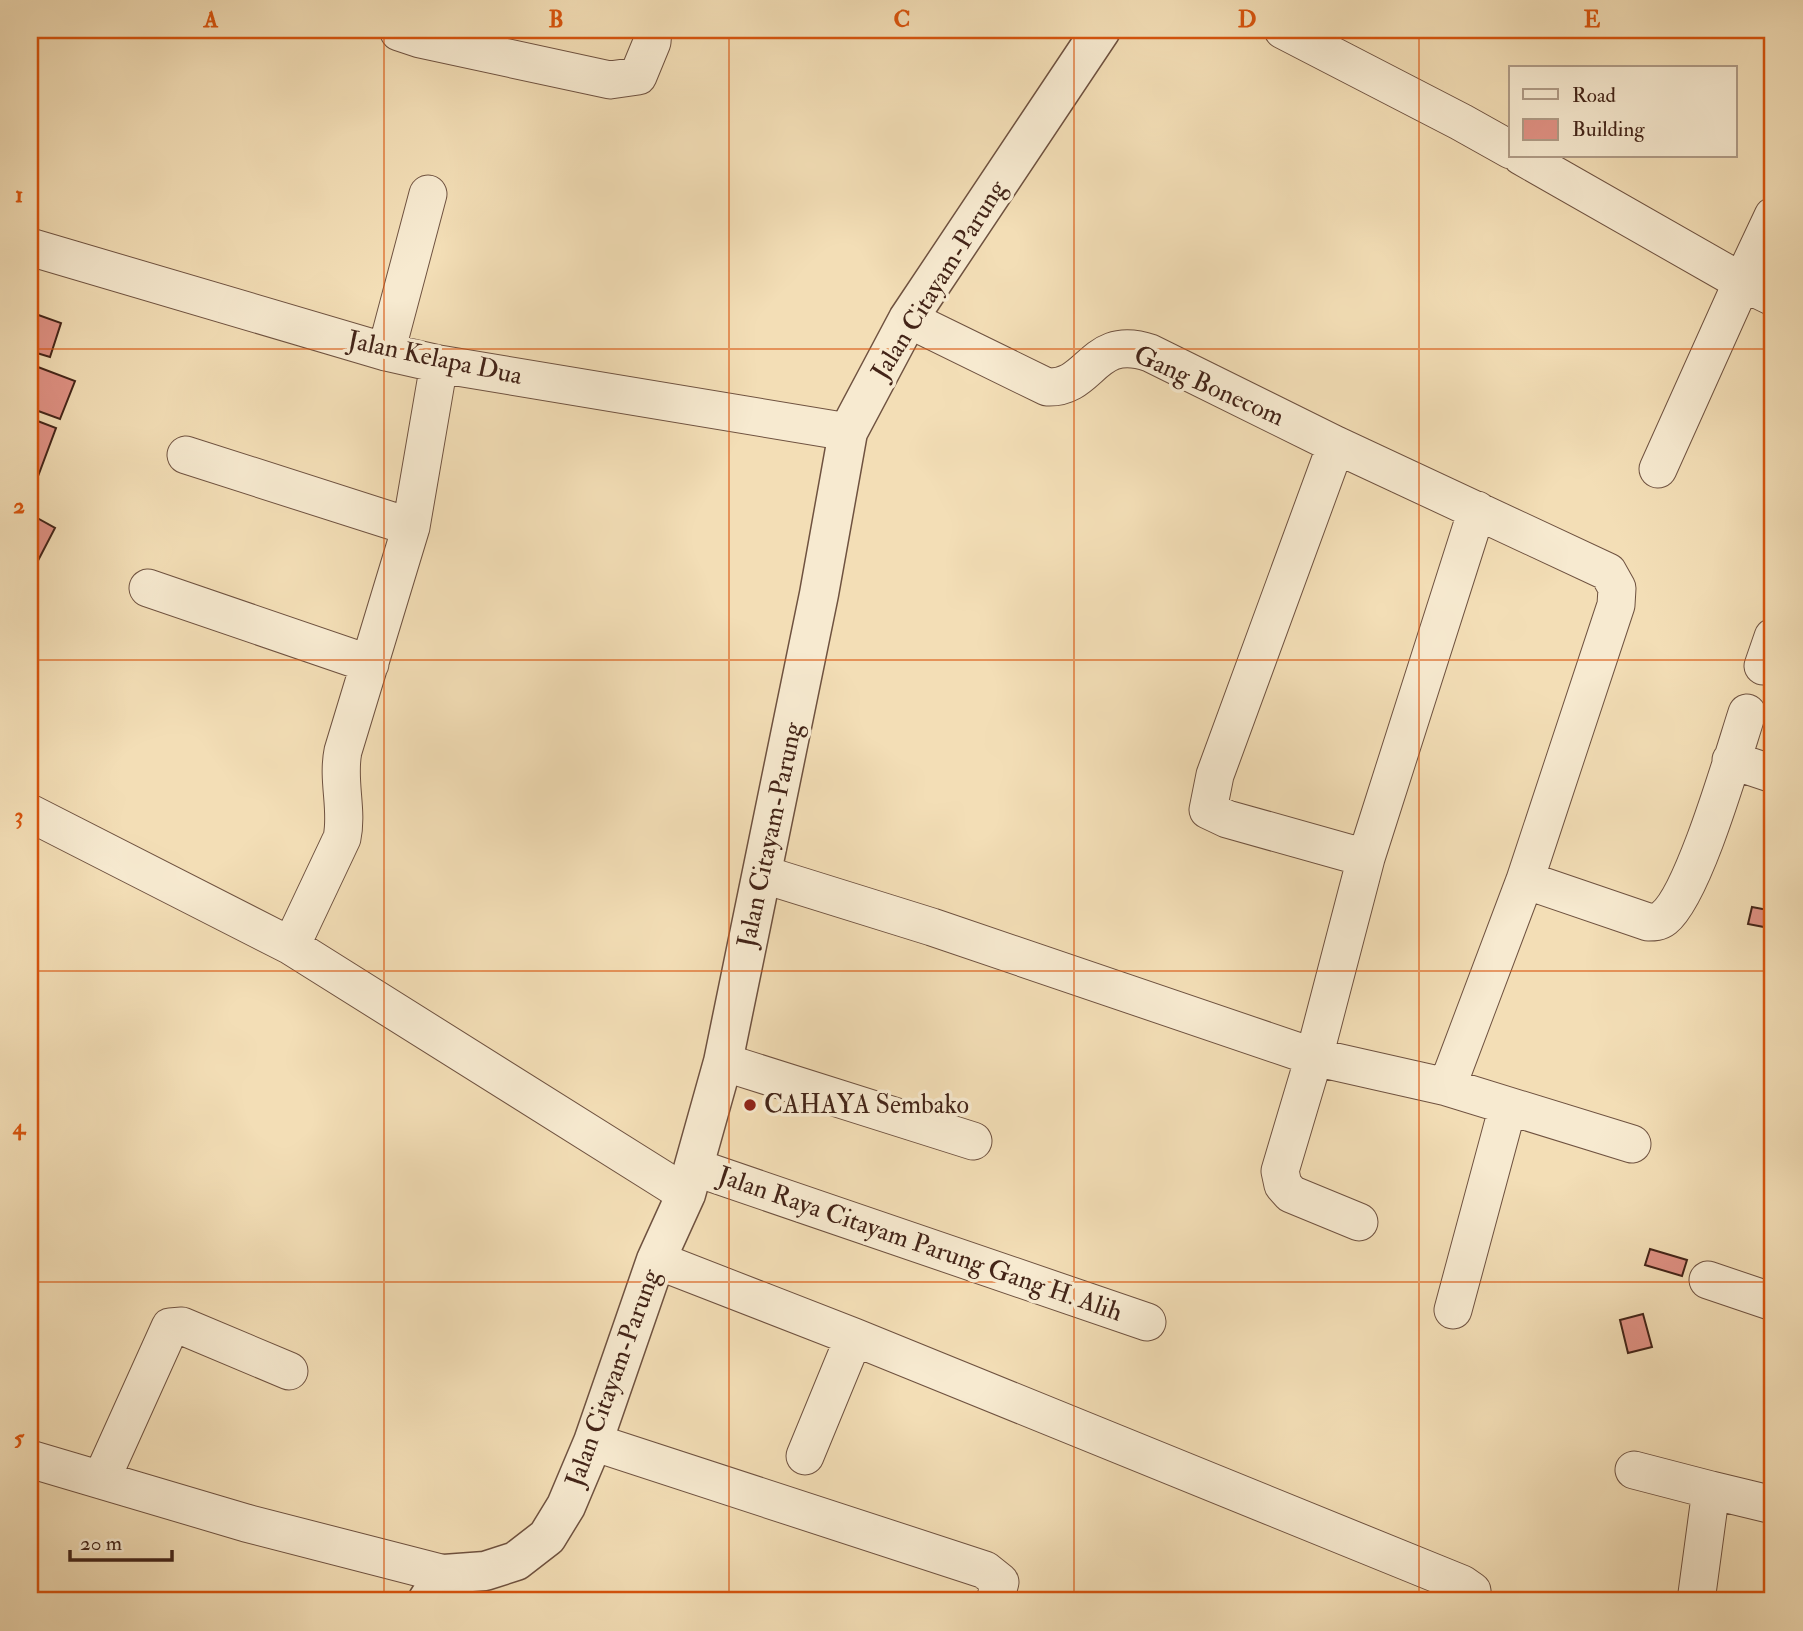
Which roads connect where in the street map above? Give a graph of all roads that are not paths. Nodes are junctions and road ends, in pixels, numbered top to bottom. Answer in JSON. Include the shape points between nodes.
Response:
{"nodes":[{"id":1,"x":397,"y":30,"type":"edge"},
{"id":2,"x":653,"y":30,"type":"edge"},
{"id":3,"x":1101,"y":30,"type":"edge"},
{"id":4,"x":1283,"y":30,"type":"edge"},
{"id":5,"x":1509,"y":149,"type":"edge"},
{"id":6,"x":1525,"y":158,"type":"edge"},
{"id":7,"x":428,"y":194,"type":"dead end"},
{"id":8,"x":1773,"y":216,"type":"edge"},
{"id":9,"x":30,"y":247,"type":"edge"},
{"id":10,"x":1757,"y":290,"type":"edge"},
{"id":11,"x":908,"y":319,"type":"junction"},
{"id":12,"x":386,"y":352,"type":"junction"},
{"id":13,"x":439,"y":364,"type":"junction"},
{"id":14,"x":848,"y":432,"type":"junction"},
{"id":15,"x":1336,"y":445,"type":"junction"},
{"id":16,"x":187,"y":455,"type":"dead end"},
{"id":17,"x":1658,"y":469,"type":"dead end"},
{"id":18,"x":1477,"y":510,"type":"junction"},
{"id":19,"x":411,"y":527,"type":"junction"},
{"id":20,"x":148,"y":588,"type":"dead end"},
{"id":21,"x":370,"y":664,"type":"junction"},
{"id":22,"x":1747,"y":713,"type":"dead end"},
{"id":23,"x":1731,"y":760,"type":"junction"},
{"id":24,"x":1773,"y":774,"type":"edge"},
{"id":25,"x":30,"y":813,"type":"edge"},
{"id":26,"x":1366,"y":858,"type":"junction"},
{"id":27,"x":762,"y":874,"type":"junction"},
{"id":28,"x":1525,"y":880,"type":"junction"},
{"id":29,"x":291,"y":946,"type":"junction"},
{"id":30,"x":1314,"y":1057,"type":"junction"},
{"id":31,"x":723,"y":1062,"type":"junction"},
{"id":32,"x":1447,"y":1087,"type":"junction"},
{"id":33,"x":1508,"y":1106,"type":"junction"},
{"id":34,"x":973,"y":1141,"type":"dead end"},
{"id":35,"x":1632,"y":1144,"type":"dead end"},
{"id":36,"x":690,"y":1181,"type":"junction"},
{"id":37,"x":1359,"y":1222,"type":"dead end"},
{"id":38,"x":656,"y":1260,"type":"junction"},
{"id":39,"x":1707,"y":1280,"type":"dead end"},
{"id":40,"x":1773,"y":1302,"type":"edge"},
{"id":41,"x":1453,"y":1310,"type":"dead end"},
{"id":42,"x":1147,"y":1322,"type":"dead end"},
{"id":43,"x":854,"y":1338,"type":"junction"},
{"id":44,"x":289,"y":1371,"type":"dead end"},
{"id":45,"x":593,"y":1442,"type":"junction"},
{"id":46,"x":805,"y":1456,"type":"dead end"},
{"id":47,"x":30,"y":1459,"type":"edge"},
{"id":48,"x":1634,"y":1470,"type":"dead end"},
{"id":49,"x":102,"y":1480,"type":"junction"},
{"id":50,"x":1711,"y":1490,"type":"junction"},
{"id":51,"x":1773,"y":1505,"type":"edge"},
{"id":52,"x":435,"y":1588,"type":"edge"},
{"id":53,"x":995,"y":1601,"type":"edge"},
{"id":54,"x":1473,"y":1601,"type":"edge"},
{"id":55,"x":1696,"y":1601,"type":"edge"}],
"edges":[{"from":1,"to":2,"type":"street","via":[[420,39],[610,80],[638,76]]},
{"from":3,"to":11,"type":"street","name":"Jalan Citayam-Parung"},
{"from":4,"to":5,"type":"street"},
{"from":6,"to":10,"type":"street"},
{"from":7,"to":12,"type":"street"},
{"from":8,"to":10,"type":"street"},
{"from":9,"to":12,"type":"street","name":"Jalan Kelapa Dua"},
{"from":10,"to":17,"type":"street"},
{"from":11,"to":14,"type":"street","name":"Jalan Citayam-Parung"},
{"from":11,"to":15,"type":"street","name":"Gang Bonecom","via":[[1047,387],[1068,383],[1105,353],[1138,349]]},
{"from":12,"to":13,"type":"street","name":"Jalan Kelapa Dua"},
{"from":13,"to":14,"type":"street","name":"Jalan Kelapa Dua"},
{"from":13,"to":19,"type":"street"},
{"from":14,"to":27,"type":"street","name":"Jalan Citayam-Parung"},
{"from":15,"to":18,"type":"street","name":"Gang Bonecom"},
{"from":15,"to":26,"type":"street","via":[[1215,775],[1208,810],[1227,820]]},
{"from":16,"to":19,"type":"street"},
{"from":18,"to":26,"type":"street"},
{"from":18,"to":28,"type":"street","name":"Gang Bonecom","via":[[1608,572],[1617,588],[1616,605]]},
{"from":19,"to":21,"type":"street"},
{"from":20,"to":21,"type":"street"},
{"from":21,"to":29,"type":"street","via":[[341,761],[342,838]]},
{"from":22,"to":23,"type":"street"},
{"from":23,"to":24,"type":"street"},
{"from":23,"to":28,"type":"street","via":[[1697,860],[1677,901],[1658,922]]},
{"from":25,"to":29,"type":"street","name":"Jalan Raya Citayam Parung Gang H. Alih"},
{"from":26,"to":30,"type":"street"},
{"from":27,"to":30,"type":"street"},
{"from":27,"to":31,"type":"street","name":"Jalan Citayam-Parung"},
{"from":28,"to":32,"type":"street","name":"Gang Bonecom"},
{"from":29,"to":36,"type":"street","name":"Jalan Raya Citayam Parung Gang H. Alih"},
{"from":30,"to":32,"type":"street"},
{"from":30,"to":37,"type":"street","via":[[1283,1158],[1283,1185],[1291,1194]]},
{"from":31,"to":34,"type":"street"},
{"from":31,"to":36,"type":"street","name":"Jalan Citayam-Parung"},
{"from":32,"to":33,"type":"street"},
{"from":33,"to":35,"type":"street"},
{"from":33,"to":41,"type":"street"},
{"from":36,"to":38,"type":"street","name":"Jalan Citayam-Parung"},
{"from":36,"to":42,"type":"street","name":"Jalan Raya Citayam Parung Gang H. Alih"},
{"from":38,"to":43,"type":"street"},
{"from":38,"to":45,"type":"street","name":"Jalan Citayam-Parung"},
{"from":39,"to":40,"type":"street"},
{"from":43,"to":46,"type":"street"},
{"from":43,"to":54,"type":"street","via":[[1462,1584],[1472,1591]]},
{"from":44,"to":49,"type":"street","via":[[182,1325],[170,1326]]},
{"from":45,"to":52,"type":"street","name":"Jalan Citayam-Parung","via":[[566,1506],[547,1537],[516,1562]]},
{"from":45,"to":53,"type":"street","via":[[985,1570],[1000,1582]]},
{"from":47,"to":49,"type":"street"},
{"from":48,"to":50,"type":"street"},
{"from":49,"to":52,"type":"street","via":[[246,1523]]},
{"from":50,"to":51,"type":"street"},
{"from":50,"to":55,"type":"street"}]}
